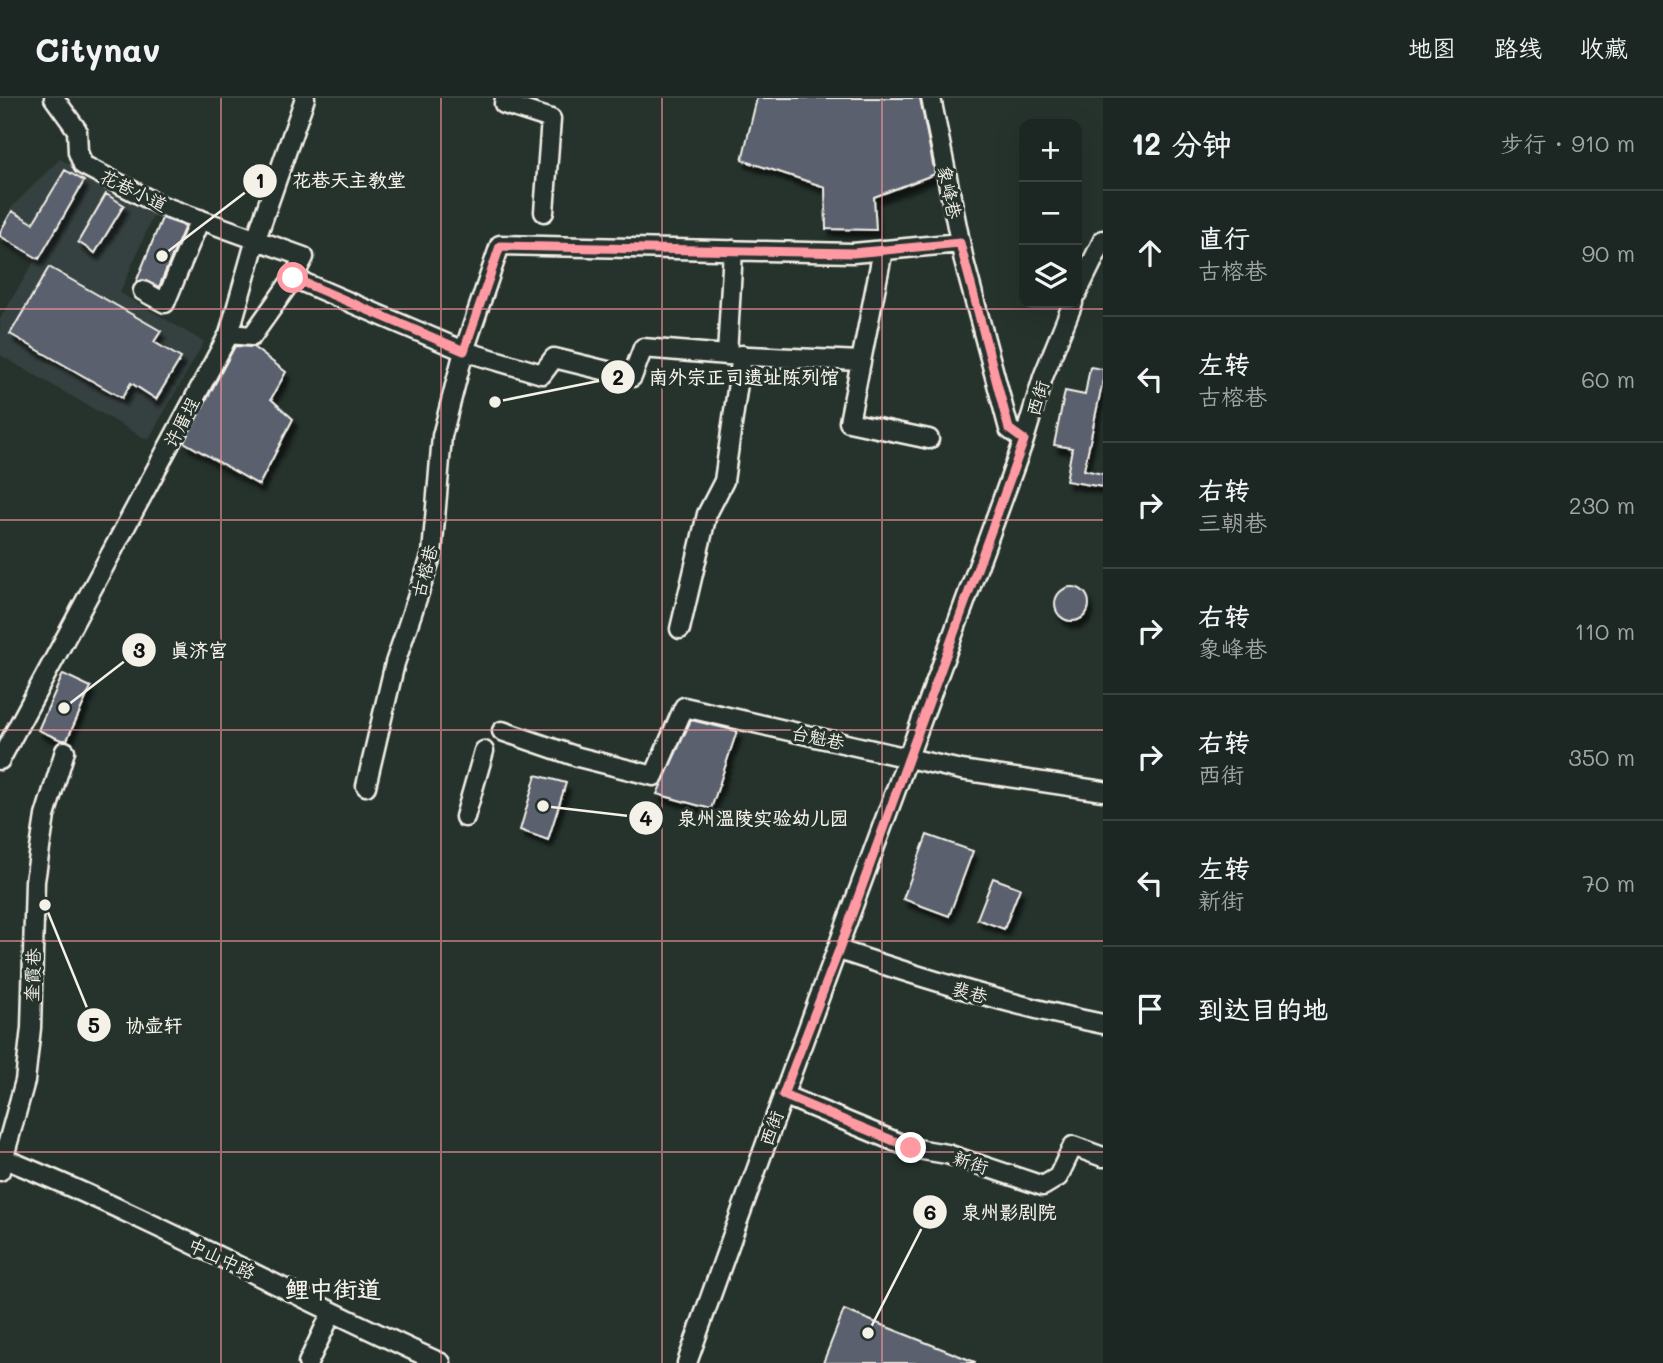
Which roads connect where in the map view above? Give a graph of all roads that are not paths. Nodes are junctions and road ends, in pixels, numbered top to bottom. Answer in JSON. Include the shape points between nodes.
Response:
{"nodes":[{"id":1,"x":54,"y":98,"type":"edge"},
{"id":2,"x":305,"y":98,"type":"edge"},
{"id":3,"x":505,"y":98,"type":"edge"},
{"id":4,"x":930,"y":98,"type":"edge"},
{"id":5,"x":544,"y":212,"type":"dead end"},
{"id":6,"x":201,"y":219,"type":"junction"},
{"id":7,"x":256,"y":239,"type":"junction"},
{"id":8,"x":1103,"y":240,"type":"edge"},
{"id":9,"x":960,"y":243,"type":"junction"},
{"id":10,"x":733,"y":250,"type":"junction"},
{"id":11,"x":883,"y":250,"type":"junction"},
{"id":12,"x":293,"y":278,"type":"junction"},
{"id":13,"x":1082,"y":283,"type":"edge"},
{"id":14,"x":143,"y":291,"type":"dead end"},
{"id":15,"x":1071,"y":308,"type":"edge"},
{"id":16,"x":229,"y":334,"type":"junction"},
{"id":17,"x":464,"y":351,"type":"junction"},
{"id":18,"x":735,"y":355,"type":"junction"},
{"id":19,"x":861,"y":361,"type":"junction"},
{"id":20,"x":929,"y":439,"type":"dead end"},
{"id":21,"x":1024,"y":440,"type":"junction"},
{"id":22,"x":680,"y":629,"type":"dead end"},
{"id":23,"x":502,"y":731,"type":"dead end"},
{"id":24,"x":65,"y":751,"type":"dead end"},
{"id":25,"x":484,"y":751,"type":"dead end"},
{"id":26,"x":909,"y":757,"type":"junction"},
{"id":27,"x":0,"y":760,"type":"edge"},
{"id":28,"x":366,"y":786,"type":"dead end"},
{"id":29,"x":1103,"y":791,"type":"edge"},
{"id":30,"x":465,"y":817,"type":"dead end"},
{"id":31,"x":839,"y":950,"type":"junction"},
{"id":32,"x":1103,"y":1024,"type":"edge"},
{"id":33,"x":783,"y":1095,"type":"junction"},
{"id":34,"x":1103,"y":1157,"type":"edge"},
{"id":35,"x":1,"y":1162,"type":"edge"},
{"id":36,"x":332,"y":1312,"type":"junction"},
{"id":37,"x":414,"y":1358,"type":"edge"},
{"id":38,"x":308,"y":1363,"type":"edge"},
{"id":39,"x":441,"y":1363,"type":"edge"},
{"id":40,"x":687,"y":1363,"type":"edge"}],
"edges":[{"from":1,"to":6,"type":"street","name":"花巷小道","via":[[77,130],[83,165],[160,205]]},
{"from":2,"to":7,"type":"street","name":"许厝埕"},
{"from":3,"to":5,"type":"street","via":[[504,104],[551,120]]},
{"from":4,"to":9,"type":"street","name":"象峰巷"},
{"from":6,"to":7,"type":"street","name":"花巷小道"},
{"from":6,"to":14,"type":"street","via":[[165,303]]},
{"from":7,"to":12,"type":"street","via":[[304,257]]},
{"from":7,"to":16,"type":"street","name":"许厝埕"},
{"from":8,"to":13,"type":"street"},
{"from":9,"to":11,"type":"street"},
{"from":9,"to":21,"type":"street","name":"象峰巷","via":[[1009,429]]},
{"from":10,"to":11,"type":"street"},
{"from":10,"to":17,"type":"street","name":"古榕巷","via":[[500,246]]},
{"from":10,"to":18,"type":"street"},
{"from":11,"to":19,"type":"street"},
{"from":12,"to":16,"type":"street","via":[[251,335]]},
{"from":12,"to":17,"type":"street"},
{"from":15,"to":21,"type":"street","name":"西街","via":[[1042,377]]},
{"from":16,"to":27,"type":"street","name":"许厝埕"},
{"from":17,"to":18,"type":"street","via":[[542,374],[554,358],[632,377],[643,348]]},
{"from":17,"to":28,"type":"street","name":"古榕巷","via":[[442,436],[432,554],[395,663]]},
{"from":18,"to":19,"type":"street"},
{"from":18,"to":22,"type":"street","via":[[724,481],[707,514]]},
{"from":19,"to":20,"type":"street","via":[[849,422]]},
{"from":21,"to":26,"type":"street","name":"西街"},
{"from":23,"to":26,"type":"street","name":"台魁巷","via":[[654,776],[684,707]]},
{"from":24,"to":35,"type":"street","name":"奎霞巷","via":[[45,816],[35,881],[25,1080]]},
{"from":25,"to":30,"type":"street"},
{"from":26,"to":29,"type":"street","name":"台魁巷","via":[[995,776]]},
{"from":26,"to":31,"type":"street","name":"西街"},
{"from":31,"to":32,"type":"street","name":"裴巷","via":[[944,985]]},
{"from":31,"to":33,"type":"street","name":"西街"},
{"from":33,"to":34,"type":"street","name":"新街","via":[[911,1148],[947,1154],[1043,1186],[1058,1177],[1073,1146]]},
{"from":33,"to":40,"type":"street","name":"西街"},
{"from":35,"to":36,"type":"street","name":"中山中路","via":[[254,1272]]},
{"from":36,"to":37,"type":"street","name":"中山中路"},
{"from":36,"to":38,"type":"street"},
{"from":37,"to":39,"type":"street","name":"中山中路"}]}
